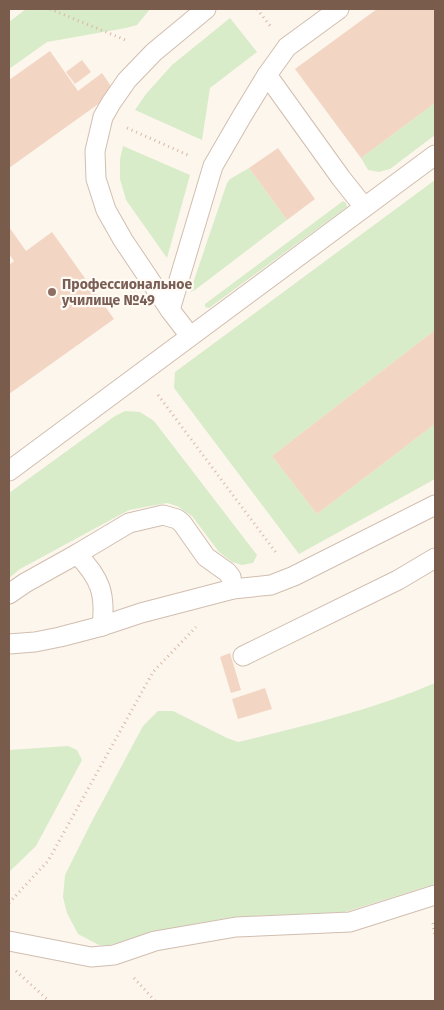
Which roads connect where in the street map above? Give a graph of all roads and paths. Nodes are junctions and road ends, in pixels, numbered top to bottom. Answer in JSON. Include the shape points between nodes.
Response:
{"nodes":[{"id":1,"x":50,"y":9,"type":"edge"},
{"id":2,"x":206,"y":9,"type":"edge"},
{"id":3,"x":339,"y":9,"type":"edge"},
{"id":4,"x":154,"y":52,"type":"junction"},
{"id":5,"x":267,"y":75,"type":"junction"},
{"id":6,"x":103,"y":117,"type":"junction"},
{"id":7,"x":175,"y":149,"type":"dead end"},
{"id":8,"x":435,"y":155,"type":"edge"},
{"id":9,"x":364,"y":207,"type":"junction"},
{"id":10,"x":170,"y":310,"type":"junction"},
{"id":11,"x":190,"y":336,"type":"junction"},
{"id":12,"x":141,"y":373,"type":"junction"},
{"id":13,"x":9,"y":471,"type":"edge"},
{"id":14,"x":435,"y":505,"type":"edge"},
{"id":15,"x":77,"y":554,"type":"junction"},
{"id":16,"x":435,"y":558,"type":"edge"},
{"id":17,"x":294,"y":576,"type":"junction"},
{"id":18,"x":232,"y":588,"type":"junction"},
{"id":19,"x":9,"y":594,"type":"edge"},
{"id":20,"x":200,"y":624,"type":"dead end"},
{"id":21,"x":102,"y":626,"type":"junction"},
{"id":22,"x":9,"y":644,"type":"edge"},
{"id":23,"x":243,"y":656,"type":"dead end"},
{"id":24,"x":435,"y":895,"type":"edge"},
{"id":25,"x":9,"y":903,"type":"edge"},
{"id":26,"x":9,"y":941,"type":"edge"},
{"id":27,"x":15,"y":970,"type":"dead end"},
{"id":28,"x":49,"y":1001,"type":"edge"}],
"edges":[{"from":1,"to":4,"type":"path"},
{"from":2,"to":4,"type":"lane"},
{"from":3,"to":5,"type":"lane","via":[[287,47]]},
{"from":4,"to":6,"type":"lane","via":[[127,80]]},
{"from":5,"to":9,"type":"lane"},
{"from":5,"to":10,"type":"lane","via":[[213,166]]},
{"from":6,"to":7,"type":"path"},
{"from":6,"to":10,"type":"lane","via":[[95,151],[96,179],[106,210]]},
{"from":8,"to":9,"type":"lane"},
{"from":9,"to":11,"type":"lane"},
{"from":10,"to":11,"type":"lane"},
{"from":11,"to":12,"type":"lane"},
{"from":12,"to":13,"type":"lane"},
{"from":12,"to":17,"type":"path"},
{"from":14,"to":17,"type":"lane"},
{"from":15,"to":18,"type":"lane","via":[[129,523],[164,515],[182,523],[206,557],[231,577]]},
{"from":15,"to":19,"type":"lane"},
{"from":15,"to":21,"type":"lane","via":[[92,570],[100,587]]},
{"from":16,"to":23,"type":"lane","via":[[398,580]]},
{"from":17,"to":18,"type":"lane","via":[[271,585]]},
{"from":18,"to":21,"type":"lane"},
{"from":20,"to":25,"type":"path","via":[[153,672],[48,861]]},
{"from":21,"to":22,"type":"lane","via":[[35,642]]},
{"from":24,"to":26,"type":"lane","via":[[350,922],[236,927],[155,941],[114,955],[90,957]]},
{"from":27,"to":28,"type":"path"}]}
